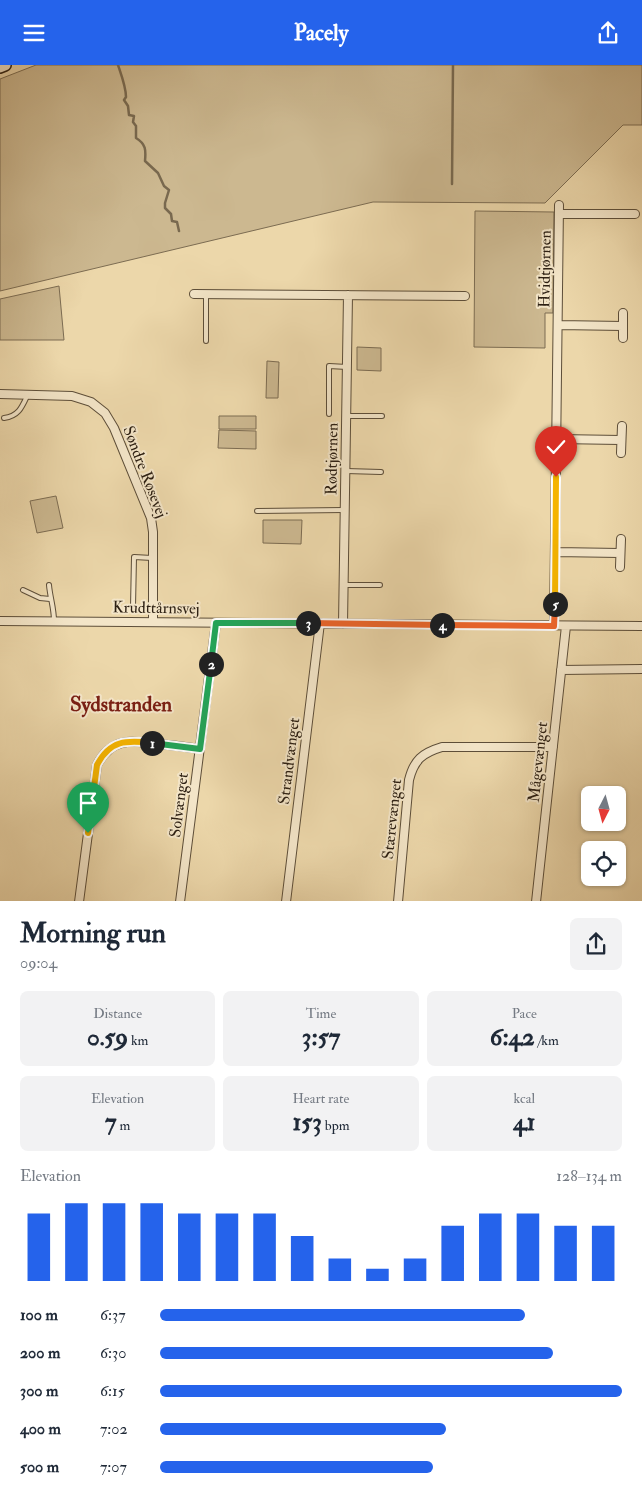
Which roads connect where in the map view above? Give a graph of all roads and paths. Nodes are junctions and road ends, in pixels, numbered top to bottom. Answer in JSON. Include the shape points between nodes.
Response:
{"nodes":[{"id":1,"x":6,"y":65,"type":"edge"},
{"id":2,"x":0,"y":67,"type":"edge"},
{"id":3,"x":560,"y":205,"type":"dead end"},
{"id":4,"x":559,"y":214,"type":"junction"},
{"id":5,"x":636,"y":215,"type":"dead end"},
{"id":6,"x":194,"y":294,"type":"dead end"},
{"id":7,"x":206,"y":294,"type":"junction"},
{"id":8,"x":348,"y":295,"type":"junction"},
{"id":9,"x":465,"y":296,"type":"dead end"},
{"id":10,"x":623,"y":313,"type":"dead end"},
{"id":11,"x":558,"y":325,"type":"junction"},
{"id":12,"x":623,"y":326,"type":"junction"},
{"id":13,"x":623,"y":338,"type":"dead end"},
{"id":14,"x":206,"y":341,"type":"dead end"},
{"id":15,"x":347,"y":367,"type":"junction"},
{"id":16,"x":0,"y":394,"type":"edge"},
{"id":17,"x":28,"y":394,"type":"junction"},
{"id":18,"x":329,"y":414,"type":"dead end"},
{"id":19,"x":346,"y":416,"type":"junction"},
{"id":20,"x":382,"y":417,"type":"dead end"},
{"id":21,"x":4,"y":418,"type":"dead end"},
{"id":22,"x":622,"y":426,"type":"dead end"},
{"id":23,"x":557,"y":439,"type":"junction"},
{"id":24,"x":622,"y":439,"type":"junction"},
{"id":25,"x":621,"y":453,"type":"dead end"},
{"id":26,"x":345,"y":471,"type":"junction"},
{"id":27,"x":381,"y":472,"type":"dead end"},
{"id":28,"x":344,"y":510,"type":"junction"},
{"id":29,"x":257,"y":511,"type":"dead end"},
{"id":30,"x":620,"y":539,"type":"dead end"},
{"id":31,"x":555,"y":552,"type":"junction"},
{"id":32,"x":620,"y":553,"type":"junction"},
{"id":33,"x":154,"y":558,"type":"junction"},
{"id":34,"x":620,"y":567,"type":"dead end"},
{"id":35,"x":49,"y":585,"type":"dead end"},
{"id":36,"x":343,"y":585,"type":"junction"},
{"id":37,"x":380,"y":585,"type":"dead end"},
{"id":38,"x":23,"y":590,"type":"dead end"},
{"id":39,"x":50,"y":599,"type":"junction"},
{"id":40,"x":133,"y":607,"type":"dead end"},
{"id":41,"x":0,"y":621,"type":"edge"},
{"id":42,"x":54,"y":621,"type":"junction"},
{"id":43,"x":154,"y":622,"type":"junction"},
{"id":44,"x":216,"y":623,"type":"junction"},
{"id":45,"x":320,"y":623,"type":"junction"},
{"id":46,"x":342,"y":624,"type":"junction"},
{"id":47,"x":554,"y":626,"type":"junction"},
{"id":48,"x":566,"y":626,"type":"junction"},
{"id":49,"x":642,"y":627,"type":"edge"},
{"id":50,"x":561,"y":669,"type":"junction"},
{"id":51,"x":642,"y":669,"type":"edge"},
{"id":52,"x":553,"y":747,"type":"junction"},
{"id":53,"x":200,"y":749,"type":"junction"},
{"id":54,"x":79,"y":901,"type":"edge"},
{"id":55,"x":180,"y":901,"type":"edge"},
{"id":56,"x":286,"y":901,"type":"edge"},
{"id":57,"x":398,"y":901,"type":"edge"},
{"id":58,"x":536,"y":901,"type":"edge"}],
"edges":[{"from":1,"to":2,"type":"street"},
{"from":3,"to":4,"type":"street","name":"Hvidtjørnen"},
{"from":4,"to":5,"type":"street","name":"Hvidtjørnen"},
{"from":4,"to":11,"type":"street","name":"Hvidtjørnen"},
{"from":6,"to":7,"type":"street"},
{"from":7,"to":8,"type":"street"},
{"from":7,"to":14,"type":"lane"},
{"from":8,"to":9,"type":"street"},
{"from":8,"to":15,"type":"street","name":"Rødtjørnen"},
{"from":10,"to":12,"type":"street"},
{"from":11,"to":12,"type":"street","name":"Hvidtjørnen"},
{"from":11,"to":23,"type":"street","name":"Hvidtjørnen"},
{"from":12,"to":13,"type":"street"},
{"from":15,"to":18,"type":"lane","via":[[329,366]]},
{"from":15,"to":19,"type":"street","name":"Rødtjørnen"},
{"from":16,"to":17,"type":"street","name":"Søndre Røsevej"},
{"from":17,"to":21,"type":"lane","via":[[21,410]]},
{"from":17,"to":33,"type":"street","name":"Søndre Røsevej","via":[[72,396],[91,402],[105,413],[114,427],[151,518]]},
{"from":19,"to":20,"type":"lane"},
{"from":19,"to":26,"type":"street","name":"Rødtjørnen"},
{"from":22,"to":24,"type":"street"},
{"from":23,"to":24,"type":"street"},
{"from":23,"to":31,"type":"street","name":"Hvidtjørnen"},
{"from":24,"to":25,"type":"street"},
{"from":26,"to":27,"type":"lane"},
{"from":26,"to":28,"type":"street","name":"Rødtjørnen"},
{"from":28,"to":29,"type":"lane"},
{"from":28,"to":36,"type":"street","name":"Rødtjørnen"},
{"from":30,"to":32,"type":"street"},
{"from":31,"to":32,"type":"street"},
{"from":31,"to":47,"type":"street","name":"Hvidtjørnen"},
{"from":32,"to":34,"type":"street"},
{"from":33,"to":40,"type":"lane","via":[[134,557]]},
{"from":33,"to":43,"type":"street","name":"Søndre Røsevej"},
{"from":35,"to":39,"type":"lane"},
{"from":36,"to":37,"type":"lane"},
{"from":36,"to":46,"type":"street","name":"Rødtjørnen"},
{"from":38,"to":39,"type":"lane"},
{"from":39,"to":42,"type":"lane"},
{"from":41,"to":42,"type":"street","name":"Krudttårnsvej"},
{"from":42,"to":43,"type":"street","name":"Krudttårnsvej"},
{"from":43,"to":44,"type":"street","name":"Krudttårnsvej"},
{"from":44,"to":45,"type":"street","name":"Krudttårnsvej"},
{"from":44,"to":53,"type":"street","name":"Solvænget"},
{"from":45,"to":46,"type":"street","name":"Krudttårnsvej"},
{"from":45,"to":56,"type":"street","name":"Strandvænget"},
{"from":46,"to":47,"type":"street","name":"Krudttårnsvej"},
{"from":47,"to":48,"type":"street","name":"Krudttårnsvej"},
{"from":48,"to":49,"type":"street","name":"Krudttårnsvej"},
{"from":48,"to":50,"type":"street","name":"Mågevænget"},
{"from":50,"to":51,"type":"street"},
{"from":50,"to":52,"type":"street","name":"Mågevænget"},
{"from":52,"to":57,"type":"street","name":"Stærevænget","via":[[442,747],[427,751],[418,759],[409,780]]},
{"from":52,"to":58,"type":"street","name":"Mågevænget"},
{"from":53,"to":54,"type":"street","via":[[131,741],[111,747],[102,755],[97,765]]},
{"from":53,"to":55,"type":"street","name":"Solvænget"}]}
